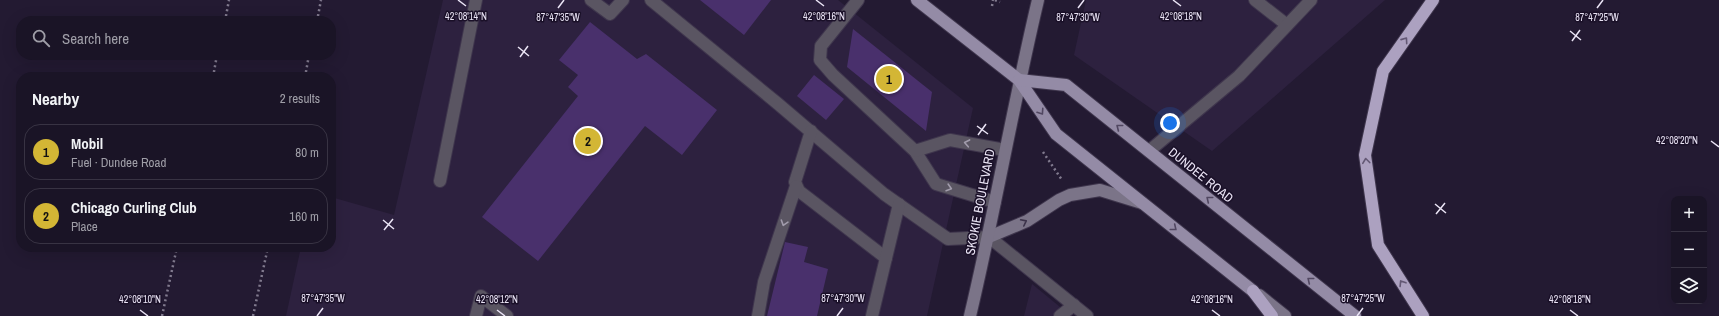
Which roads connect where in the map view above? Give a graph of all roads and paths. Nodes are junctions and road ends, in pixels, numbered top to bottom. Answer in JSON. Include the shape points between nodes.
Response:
{"nodes":[{"id":1,"x":229,"y":0,"type":"edge"},
{"id":2,"x":321,"y":0,"type":"edge"},
{"id":3,"x":476,"y":0,"type":"edge"},
{"id":4,"x":591,"y":0,"type":"edge"},
{"id":5,"x":623,"y":0,"type":"edge"},
{"id":6,"x":651,"y":0,"type":"edge"},
{"id":7,"x":858,"y":0,"type":"edge"},
{"id":8,"x":917,"y":0,"type":"edge"},
{"id":9,"x":994,"y":0,"type":"edge"},
{"id":10,"x":1038,"y":0,"type":"edge"},
{"id":11,"x":1256,"y":0,"type":"edge"},
{"id":12,"x":1311,"y":0,"type":"edge"},
{"id":13,"x":1433,"y":0,"type":"edge"},
{"id":14,"x":1000,"y":2,"type":"dead end"},
{"id":15,"x":992,"y":6,"type":"dead end"},
{"id":16,"x":226,"y":16,"type":"edge"},
{"id":17,"x":317,"y":16,"type":"edge"},
{"id":18,"x":1287,"y":25,"type":"junction"},
{"id":19,"x":216,"y":60,"type":"edge"},
{"id":20,"x":308,"y":60,"type":"edge"},
{"id":21,"x":214,"y":72,"type":"edge"},
{"id":22,"x":305,"y":72,"type":"edge"},
{"id":23,"x":1020,"y":80,"type":"junction"},
{"id":24,"x":811,"y":131,"type":"junction"},
{"id":25,"x":1005,"y":150,"type":"junction"},
{"id":26,"x":915,"y":151,"type":"junction"},
{"id":27,"x":1149,"y":151,"type":"junction"},
{"id":28,"x":1043,"y":152,"type":"dead end"},
{"id":29,"x":1062,"y":180,"type":"dead end"},
{"id":30,"x":440,"y":181,"type":"dead end"},
{"id":31,"x":796,"y":186,"type":"junction"},
{"id":32,"x":995,"y":202,"type":"junction"},
{"id":33,"x":1144,"y":203,"type":"junction"},
{"id":34,"x":899,"y":204,"type":"junction"},
{"id":35,"x":989,"y":238,"type":"junction"},
{"id":36,"x":175,"y":252,"type":"edge"},
{"id":37,"x":267,"y":252,"type":"edge"},
{"id":38,"x":886,"y":258,"type":"junction"},
{"id":39,"x":1253,"y":291,"type":"junction"},
{"id":40,"x":1074,"y":305,"type":"junction"},
{"id":41,"x":162,"y":316,"type":"edge"},
{"id":42,"x":253,"y":316,"type":"edge"},
{"id":43,"x":476,"y":316,"type":"edge"},
{"id":44,"x":506,"y":316,"type":"edge"},
{"id":45,"x":758,"y":316,"type":"edge"},
{"id":46,"x":872,"y":316,"type":"edge"},
{"id":47,"x":970,"y":316,"type":"edge"},
{"id":48,"x":1060,"y":316,"type":"edge"},
{"id":49,"x":1087,"y":316,"type":"edge"},
{"id":50,"x":1272,"y":316,"type":"edge"},
{"id":51,"x":1285,"y":316,"type":"edge"},
{"id":52,"x":1355,"y":316,"type":"edge"},
{"id":53,"x":1423,"y":316,"type":"edge"}],
"edges":[{"from":1,"to":16,"type":"path"},
{"from":2,"to":17,"type":"path"},
{"from":3,"to":30,"type":"street"},
{"from":4,"to":5,"type":"street","via":[[610,14]]},
{"from":6,"to":24,"type":"street"},
{"from":7,"to":26,"type":"street","via":[[821,46],[820,60],[833,76]]},
{"from":8,"to":23,"type":"main road"},
{"from":9,"to":14,"type":"path"},
{"from":9,"to":15,"type":"path"},
{"from":10,"to":23,"type":"main road","name":"SKOKIE BOULEVARD"},
{"from":11,"to":18,"type":"street"},
{"from":12,"to":18,"type":"street"},
{"from":53,"to":13,"type":"highway","one_way":true,"via":[[1378,245],[1365,155],[1383,71]]},
{"from":18,"to":27,"type":"street","via":[[1239,76]]},
{"from":19,"to":21,"type":"path"},
{"from":20,"to":22,"type":"path"},
{"from":23,"to":25,"type":"main road","name":"SKOKIE BOULEVARD"},
{"from":27,"to":23,"type":"main road","name":"DUNDEE ROAD","one_way":true,"via":[[1066,85]]},
{"from":23,"to":33,"type":"main road","one_way":true,"via":[[1056,134]]},
{"from":24,"to":31,"type":"street","via":[[795,182]]},
{"from":24,"to":34,"type":"street"},
{"from":25,"to":26,"type":"street","one_way":true,"via":[[950,140]]},
{"from":25,"to":32,"type":"main road","name":"SKOKIE BOULEVARD"},
{"from":26,"to":32,"type":"street","one_way":true,"via":[[936,184]]},
{"from":52,"to":27,"type":"main road","name":"DUNDEE ROAD","one_way":true},
{"from":28,"to":29,"type":"path"},
{"from":31,"to":38,"type":"street","via":[[799,191]]},
{"from":31,"to":45,"type":"street","one_way":true,"via":[[764,282]]},
{"from":32,"to":35,"type":"main road","name":"SKOKIE BOULEVARD"},
{"from":35,"to":33,"type":"main road","one_way":true,"via":[[1027,221],[1070,195],[1100,190]]},
{"from":33,"to":39,"type":"main road","one_way":true},
{"from":34,"to":35,"type":"street","via":[[948,238]]},
{"from":34,"to":38,"type":"street"},
{"from":35,"to":40,"type":"street"},
{"from":35,"to":47,"type":"main road","name":"SKOKIE BOULEVARD"},
{"from":36,"to":41,"type":"path"},
{"from":37,"to":42,"type":"path"},
{"from":38,"to":46,"type":"street"},
{"from":39,"to":50,"type":"highway"},
{"from":39,"to":51,"type":"main road"},
{"from":40,"to":48,"type":"street"},
{"from":40,"to":49,"type":"street"},
{"from":43,"to":44,"type":"street","via":[[481,296]]}]}
